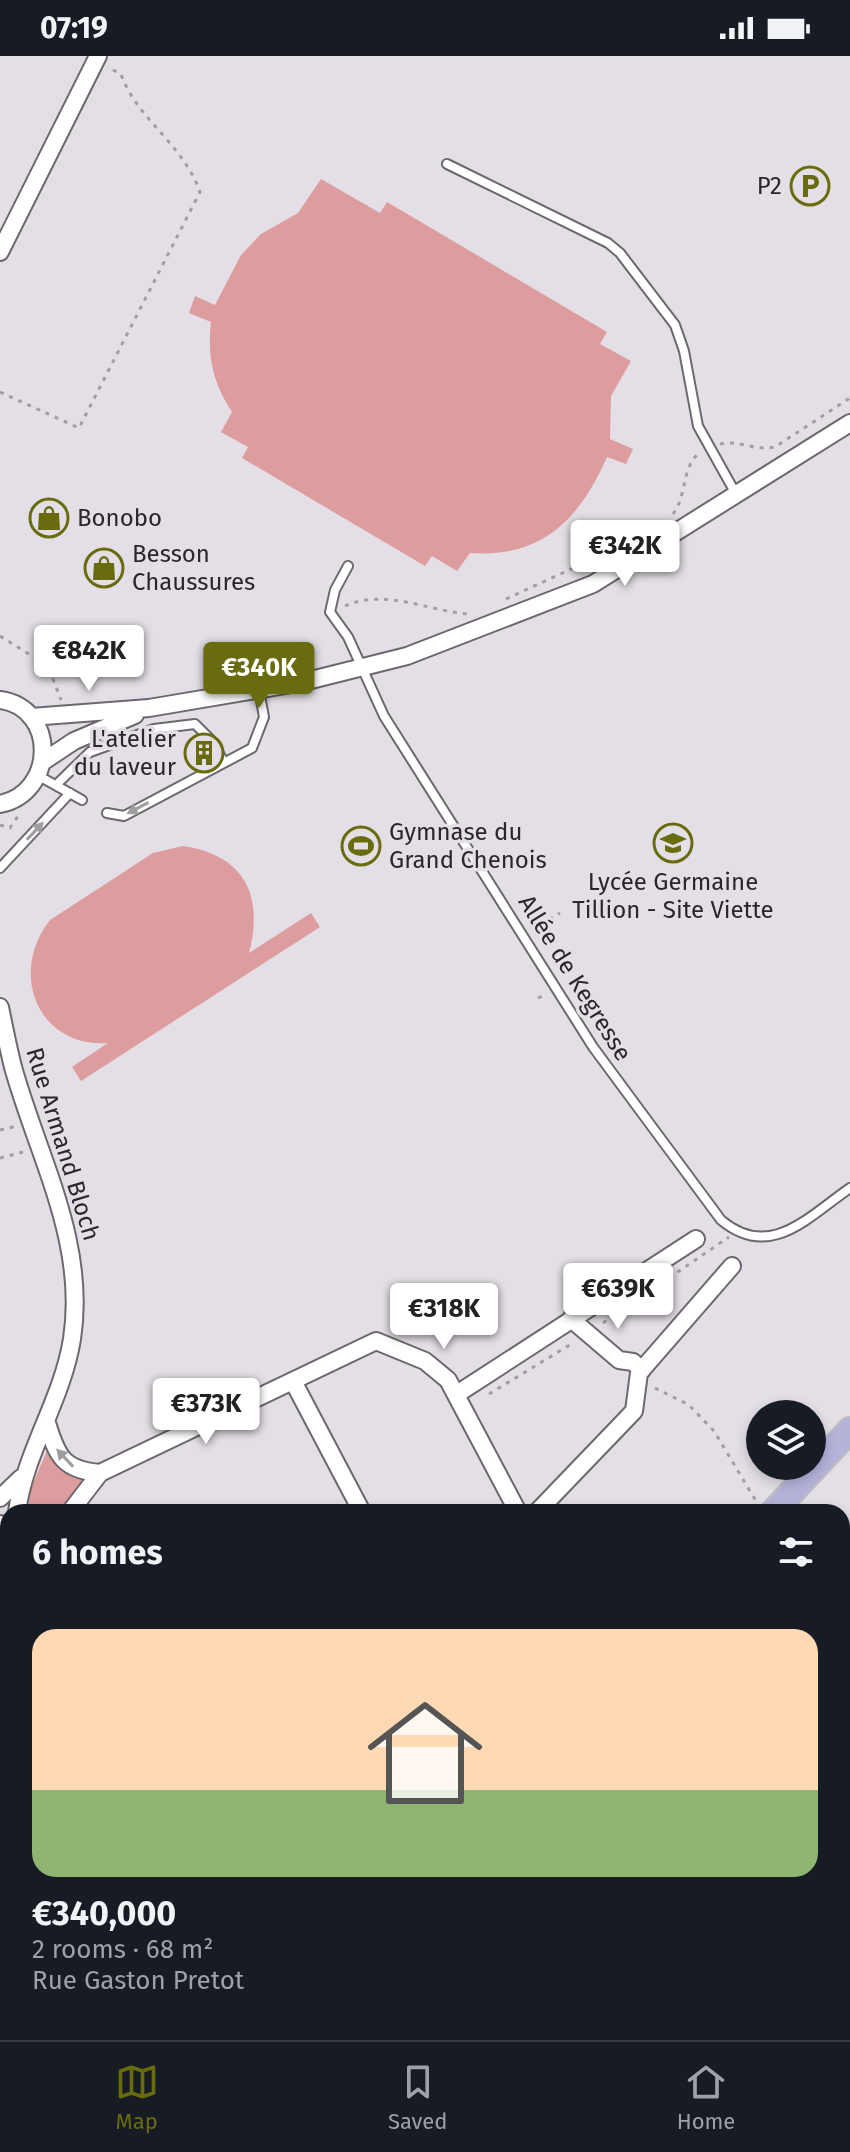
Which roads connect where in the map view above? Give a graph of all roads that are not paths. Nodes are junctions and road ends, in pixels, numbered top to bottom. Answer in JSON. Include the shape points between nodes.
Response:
{"nodes":[{"id":1,"x":98,"y":56,"type":"edge"},
{"id":2,"x":447,"y":164,"type":"dead end"},
{"id":3,"x":0,"y":252,"type":"edge"},
{"id":4,"x":850,"y":423,"type":"edge"},
{"id":5,"x":737,"y":495,"type":"junction"},
{"id":6,"x":348,"y":566,"type":"dead end"},
{"id":7,"x":361,"y":669,"type":"junction"},
{"id":8,"x":259,"y":690,"type":"junction"},
{"id":9,"x":2,"y":697,"type":"edge"},
{"id":10,"x":149,"y":708,"type":"junction"},
{"id":11,"x":31,"y":717,"type":"junction"},
{"id":12,"x":224,"y":762,"type":"junction"},
{"id":13,"x":41,"y":768,"type":"junction"},
{"id":14,"x":56,"y":785,"type":"junction"},
{"id":15,"x":70,"y":793,"type":"junction"},
{"id":16,"x":82,"y":800,"type":"dead end"},
{"id":17,"x":1,"y":807,"type":"edge"},
{"id":18,"x":107,"y":813,"type":"dead end"},
{"id":19,"x":0,"y":868,"type":"edge"},
{"id":20,"x":0,"y":1007,"type":"edge"},
{"id":21,"x":850,"y":1188,"type":"edge"},
{"id":22,"x":696,"y":1239,"type":"dead end"},
{"id":23,"x":732,"y":1266,"type":"dead end"},
{"id":24,"x":571,"y":1319,"type":"junction"},
{"id":25,"x":640,"y":1372,"type":"junction"},
{"id":26,"x":294,"y":1383,"type":"junction"},
{"id":27,"x":457,"y":1394,"type":"junction"},
{"id":28,"x":850,"y":1412,"type":"edge"},
{"id":29,"x":47,"y":1423,"type":"junction"},
{"id":30,"x":826,"y":1435,"type":"edge"},
{"id":31,"x":848,"y":1440,"type":"edge"},
{"id":32,"x":100,"y":1473,"type":"junction"},
{"id":33,"x":21,"y":1478,"type":"junction"},
{"id":34,"x":783,"y":1480,"type":"edge"},
{"id":35,"x":0,"y":1498,"type":"edge"},
{"id":36,"x":18,"y":1504,"type":"edge"},
{"id":37,"x":76,"y":1504,"type":"edge"},
{"id":38,"x":358,"y":1504,"type":"edge"},
{"id":39,"x":514,"y":1504,"type":"edge"},
{"id":40,"x":545,"y":1504,"type":"edge"},
{"id":41,"x":767,"y":1504,"type":"edge"},
{"id":42,"x":770,"y":1504,"type":"edge"}],
"edges":[{"from":1,"to":3,"type":"street"},
{"from":2,"to":5,"type":"lane","via":[[620,253],[675,325],[698,426]]},
{"from":4,"to":5,"type":"street"},
{"from":5,"to":7,"type":"street","via":[[593,584]]},
{"from":6,"to":7,"type":"lane","name":"Allée de Kegresse","via":[[330,612]]},
{"from":7,"to":8,"type":"street"},
{"from":7,"to":21,"type":"lane","name":"Allée de Kegresse","via":[[384,716],[593,1047],[721,1220],[735,1232],[759,1240],[785,1233]]},
{"from":8,"to":10,"type":"street"},
{"from":8,"to":12,"type":"lane","via":[[264,717],[259,736],[252,748]]},
{"from":9,"to":11,"type":"street"},
{"from":10,"to":11,"type":"street"},
{"from":10,"to":13,"type":"street","via":[[74,741]]},
{"from":11,"to":13,"type":"street","via":[[44,745]]},
{"from":12,"to":14,"type":"lane","via":[[195,724],[154,729],[90,752]]},
{"from":12,"to":18,"type":"lane","one_way":true,"via":[[124,816]]},
{"from":13,"to":14,"type":"lane"},
{"from":13,"to":17,"type":"street","via":[[18,798]]},
{"from":14,"to":15,"type":"lane"},
{"from":15,"to":16,"type":"lane"},
{"from":19,"to":15,"type":"lane","one_way":true},
{"from":20,"to":29,"type":"street","name":"Rue Armand Bloch","via":[[13,1067],[72,1253],[72,1336]]},
{"from":22,"to":24,"type":"street"},
{"from":23,"to":25,"type":"street"},
{"from":24,"to":25,"type":"street"},
{"from":24,"to":27,"type":"street"},
{"from":25,"to":40,"type":"street","via":[[634,1411]]},
{"from":26,"to":27,"type":"street","via":[[376,1341],[425,1361]]},
{"from":26,"to":32,"type":"street"},
{"from":26,"to":38,"type":"street"},
{"from":27,"to":39,"type":"street"},
{"from":28,"to":30,"type":"main road"},
{"from":32,"to":29,"type":"street","one_way":true,"via":[[69,1465],[54,1446]]},
{"from":29,"to":33,"type":"street","name":"Rue Armand Bloch"},
{"from":31,"to":42,"type":"main road"},
{"from":32,"to":37,"type":"street"},
{"from":33,"to":35,"type":"street","name":"Rue Armand Bloch"},
{"from":33,"to":36,"type":"street","name":"Rue Armand Bloch"},
{"from":34,"to":41,"type":"main road"}]}
